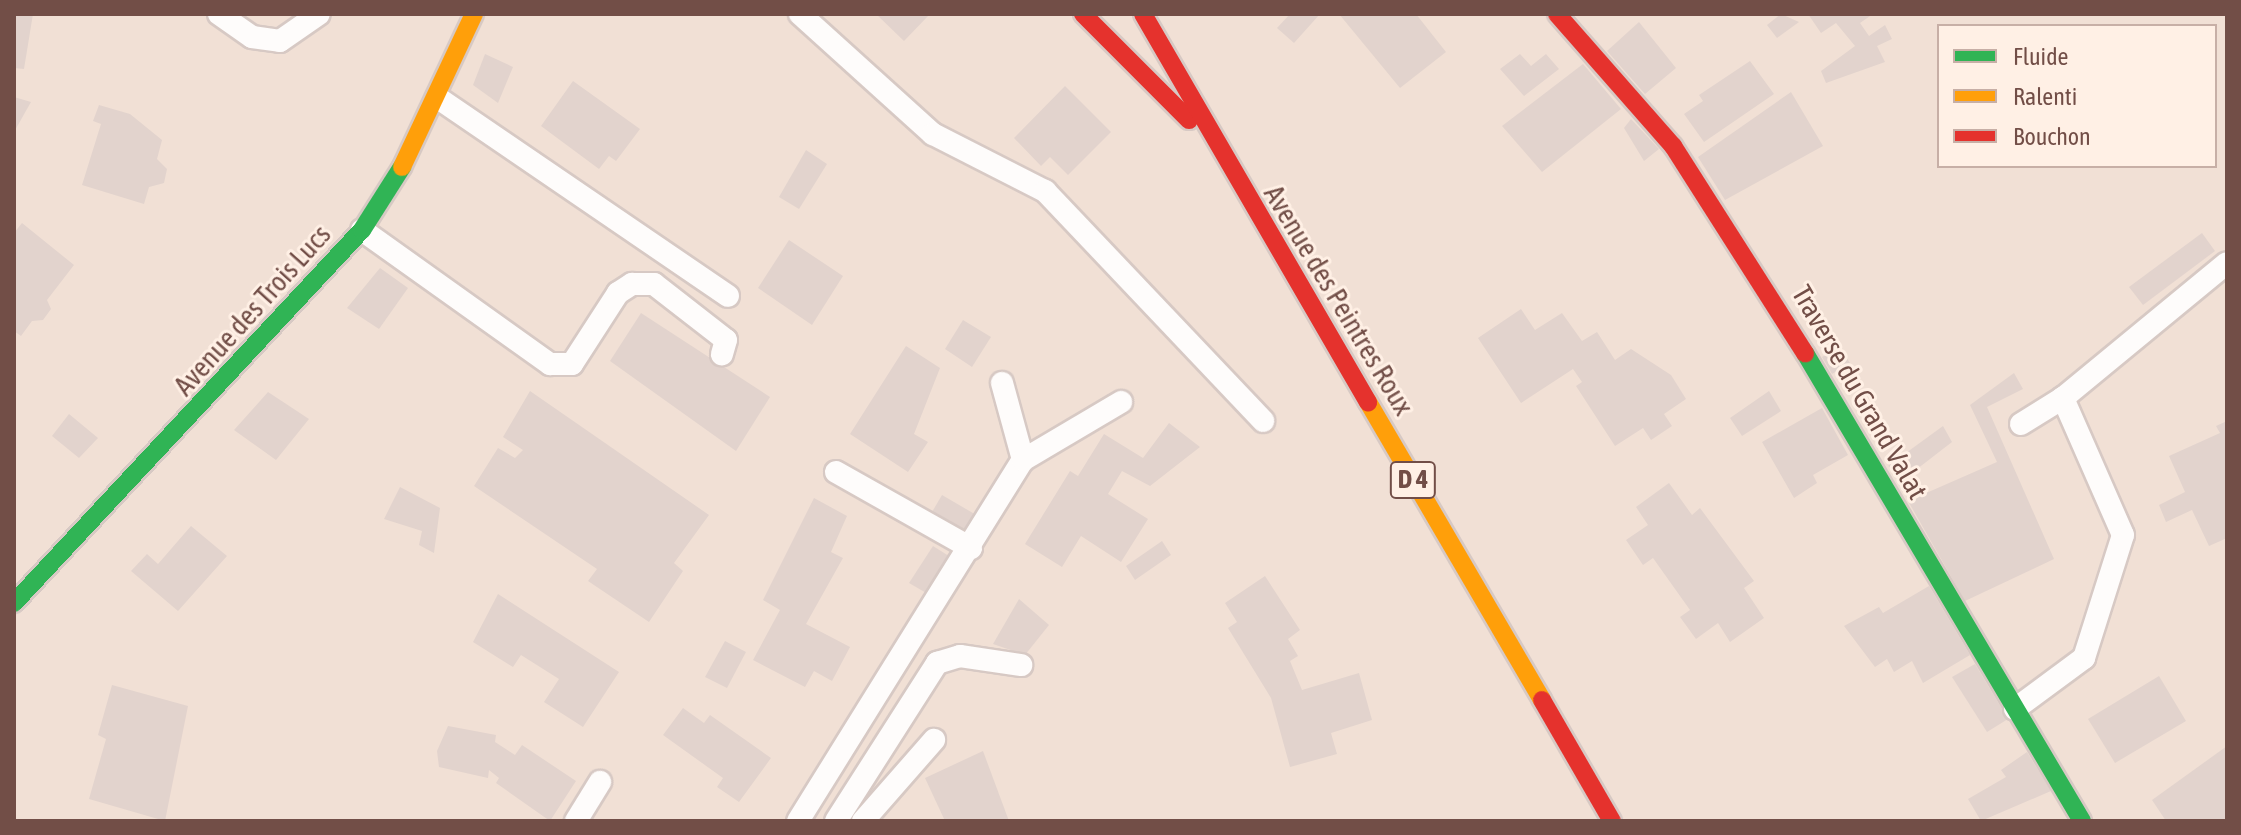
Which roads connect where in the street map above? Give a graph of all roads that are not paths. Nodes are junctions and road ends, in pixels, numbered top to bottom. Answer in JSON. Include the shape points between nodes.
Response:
{"nodes":[{"id":1,"x":219,"y":14,"type":"edge"},
{"id":2,"x":319,"y":14,"type":"edge"},
{"id":3,"x":474,"y":14,"type":"edge"},
{"id":4,"x":800,"y":14,"type":"edge"},
{"id":5,"x":1083,"y":14,"type":"edge"},
{"id":6,"x":1143,"y":14,"type":"edge"},
{"id":7,"x":1557,"y":14,"type":"edge"},
{"id":8,"x":438,"y":98,"type":"junction"},
{"id":9,"x":1212,"y":140,"type":"junction"},
{"id":10,"x":362,"y":230,"type":"junction"},
{"id":11,"x":2227,"y":263,"type":"edge"},
{"id":12,"x":728,"y":296,"type":"dead end"},
{"id":13,"x":722,"y":354,"type":"dead end"},
{"id":14,"x":1002,"y":383,"type":"dead end"},
{"id":15,"x":2063,"y":398,"type":"junction"},
{"id":16,"x":1121,"y":402,"type":"dead end"},
{"id":17,"x":1263,"y":421,"type":"dead end"},
{"id":18,"x":2021,"y":424,"type":"dead end"},
{"id":19,"x":1023,"y":460,"type":"junction"},
{"id":20,"x":836,"y":472,"type":"dead end"},
{"id":21,"x":971,"y":548,"type":"junction"},
{"id":22,"x":14,"y":603,"type":"edge"},
{"id":23,"x":1021,"y":665,"type":"dead end"},
{"id":24,"x":2015,"y":709,"type":"junction"},
{"id":25,"x":934,"y":740,"type":"dead end"},
{"id":26,"x":600,"y":782,"type":"dead end"},
{"id":27,"x":576,"y":821,"type":"edge"},
{"id":28,"x":798,"y":821,"type":"edge"},
{"id":29,"x":836,"y":821,"type":"edge"},
{"id":30,"x":863,"y":821,"type":"edge"},
{"id":31,"x":1612,"y":821,"type":"edge"},
{"id":32,"x":2082,"y":821,"type":"edge"}],
"edges":[{"from":1,"to":2,"type":"lane","via":[[252,37],[280,41]]},
{"from":3,"to":8,"type":"main road","name":"Avenue des Trois Lucs"},
{"from":4,"to":17,"type":"lane","via":[[933,134],[1045,191]]},
{"from":5,"to":9,"type":"main road","via":[[1150,86]]},
{"from":6,"to":9,"type":"main road","name":"Avenue des Peintres Roux","number":"D 4"},
{"from":7,"to":24,"type":"main road","name":"Traverse du Grand Valat","via":[[1673,146],[1734,233]]},
{"from":8,"to":10,"type":"main road","name":"Avenue des Trois Lucs","via":[[421,138]]},
{"from":8,"to":12,"type":"lane"},
{"from":9,"to":31,"type":"main road","name":"Avenue des Peintres Roux","number":"D 4"},
{"from":10,"to":13,"type":"lane","via":[[550,364],[572,364],[618,293],[632,284],[654,284],[726,340]]},
{"from":10,"to":22,"type":"main road","name":"Avenue des Trois Lucs"},
{"from":11,"to":15,"type":"lane"},
{"from":14,"to":19,"type":"lane"},
{"from":15,"to":18,"type":"lane"},
{"from":15,"to":24,"type":"lane","via":[[2123,535],[2084,658]]},
{"from":16,"to":19,"type":"lane"},
{"from":19,"to":21,"type":"lane"},
{"from":20,"to":21,"type":"lane"},
{"from":21,"to":28,"type":"lane"},
{"from":23,"to":29,"type":"lane","via":[[960,656],[937,663]]},
{"from":24,"to":32,"type":"main road","name":"Traverse du Grand Valat"},
{"from":25,"to":30,"type":"lane"},
{"from":26,"to":27,"type":"lane"}]}
